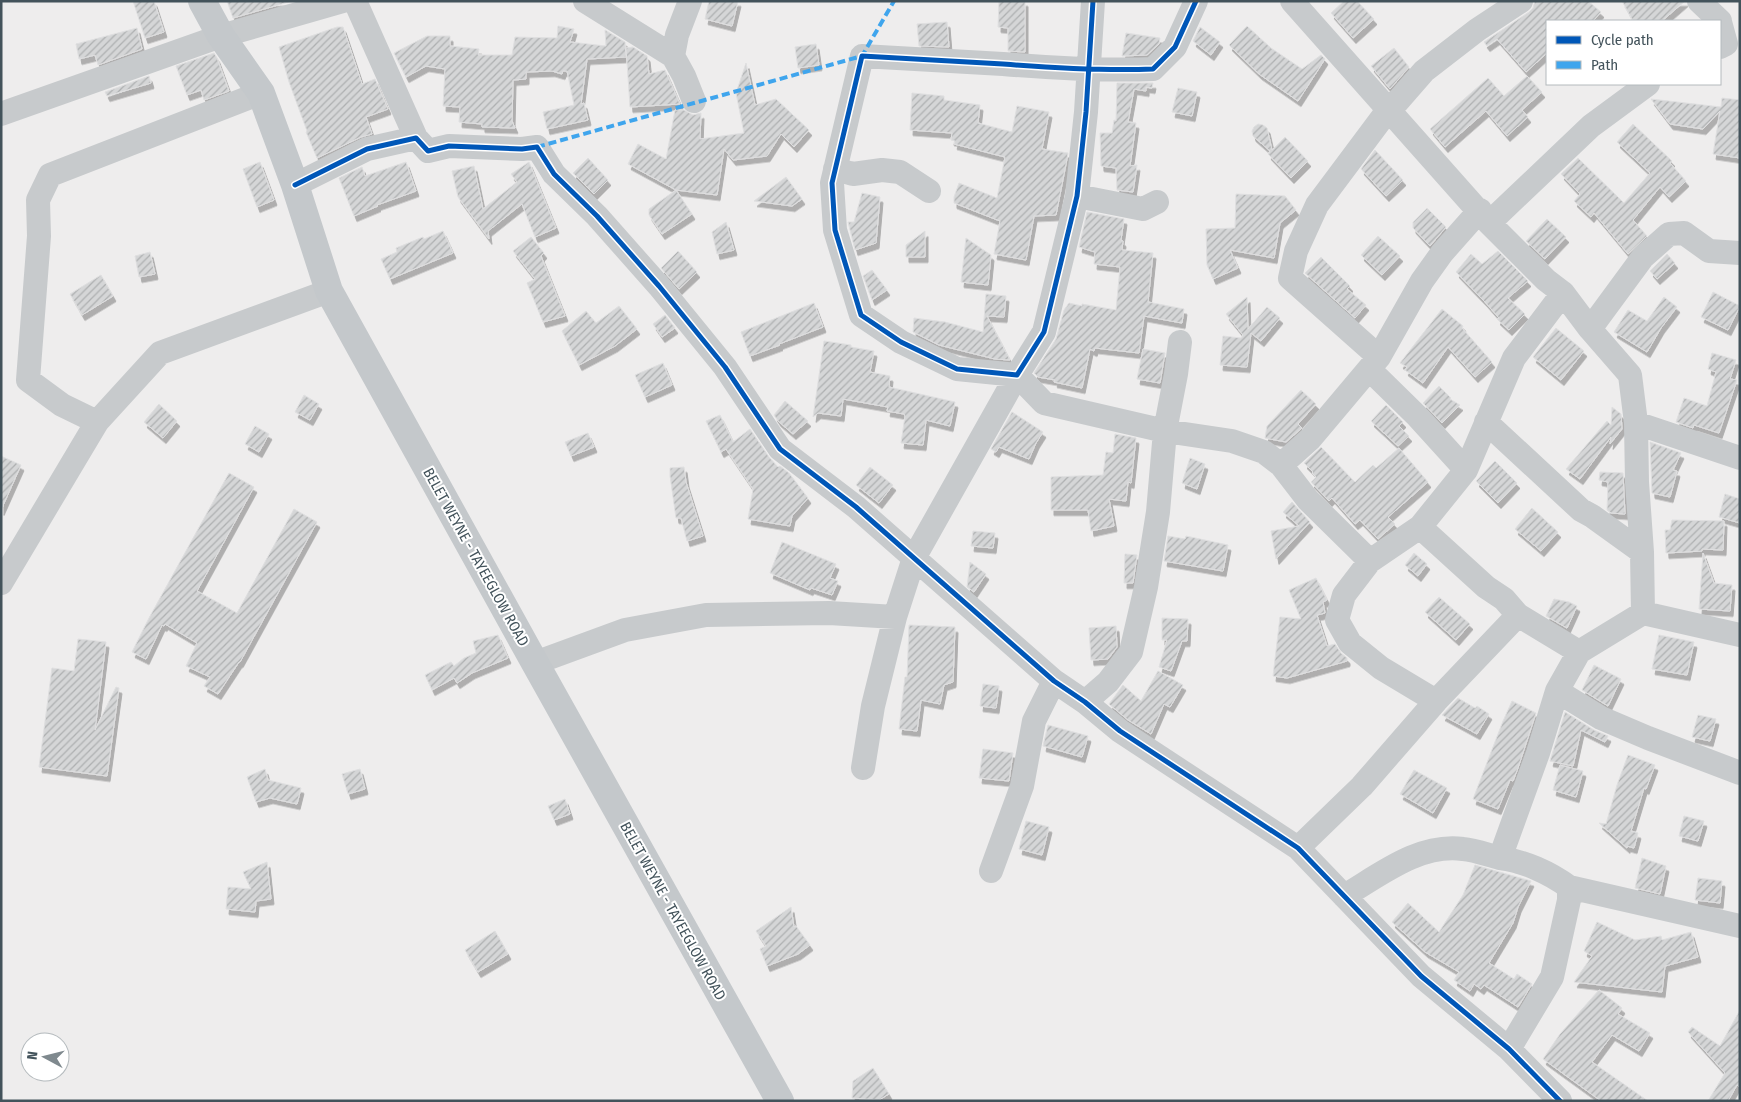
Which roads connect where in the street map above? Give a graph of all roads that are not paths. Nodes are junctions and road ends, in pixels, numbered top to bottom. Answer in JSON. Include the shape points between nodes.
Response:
{"nodes":[{"id":1,"x":202,"y":1,"type":"edge"},
{"id":2,"x":343,"y":1,"type":"edge"},
{"id":3,"x":355,"y":1,"type":"edge"},
{"id":4,"x":585,"y":1,"type":"edge"},
{"id":5,"x":690,"y":1,"type":"edge"},
{"id":6,"x":1093,"y":1,"type":"edge"},
{"id":7,"x":1196,"y":1,"type":"edge"},
{"id":8,"x":1292,"y":1,"type":"edge"},
{"id":9,"x":1521,"y":1,"type":"edge"},
{"id":10,"x":1699,"y":1,"type":"edge"},
{"id":11,"x":1713,"y":20,"type":"edge"},
{"id":12,"x":221,"y":36,"type":"junction"},
{"id":13,"x":673,"y":56,"type":"junction"},
{"id":14,"x":1089,"y":69,"type":"junction"},
{"id":15,"x":1647,"y":85,"type":"edge"},
{"id":16,"x":261,"y":93,"type":"junction"},
{"id":17,"x":694,"y":101,"type":"dead end"},
{"id":18,"x":1388,"y":110,"type":"junction"},
{"id":19,"x":1,"y":114,"type":"edge"},
{"id":20,"x":416,"y":138,"type":"junction"},
{"id":21,"x":835,"y":169,"type":"junction"},
{"id":22,"x":295,"y":185,"type":"junction"},
{"id":23,"x":929,"y":191,"type":"dead end"},
{"id":24,"x":1076,"y":196,"type":"junction"},
{"id":25,"x":1158,"y":202,"type":"dead end"},
{"id":26,"x":1484,"y":216,"type":"junction"},
{"id":27,"x":1740,"y":253,"type":"edge"},
{"id":28,"x":329,"y":291,"type":"junction"},
{"id":29,"x":1563,"y":293,"type":"junction"},
{"id":30,"x":1590,"y":329,"type":"junction"},
{"id":31,"x":1180,"y":342,"type":"dead end"},
{"id":32,"x":1374,"y":363,"type":"junction"},
{"id":33,"x":1016,"y":376,"type":"junction"},
{"id":34,"x":97,"y":422,"type":"junction"},
{"id":35,"x":1486,"y":422,"type":"junction"},
{"id":36,"x":1636,"y":423,"type":"junction"},
{"id":37,"x":1165,"y":431,"type":"junction"},
{"id":38,"x":1740,"y":458,"type":"edge"},
{"id":39,"x":1281,"y":465,"type":"junction"},
{"id":40,"x":1466,"y":470,"type":"junction"},
{"id":41,"x":1420,"y":527,"type":"junction"},
{"id":42,"x":1642,"y":552,"type":"junction"},
{"id":43,"x":914,"y":558,"type":"junction"},
{"id":44,"x":1370,"y":561,"type":"junction"},
{"id":45,"x":1,"y":583,"type":"edge"},
{"id":46,"x":1643,"y":613,"type":"junction"},
{"id":47,"x":1518,"y":615,"type":"junction"},
{"id":48,"x":895,"y":617,"type":"junction"},
{"id":49,"x":1740,"y":635,"type":"edge"},
{"id":50,"x":1579,"y":652,"type":"junction"},
{"id":51,"x":534,"y":663,"type":"junction"},
{"id":52,"x":1054,"y":681,"type":"junction"},
{"id":53,"x":1557,"y":691,"type":"junction"},
{"id":54,"x":1436,"y":701,"type":"junction"},
{"id":55,"x":1085,"y":702,"type":"junction"},
{"id":56,"x":862,"y":768,"type":"dead end"},
{"id":57,"x":1740,"y":772,"type":"edge"},
{"id":58,"x":1298,"y":848,"type":"junction"},
{"id":59,"x":1500,"y":858,"type":"junction"},
{"id":60,"x":991,"y":871,"type":"dead end"},
{"id":61,"x":1569,"y":887,"type":"junction"},
{"id":62,"x":1344,"y":896,"type":"junction"},
{"id":63,"x":1740,"y":926,"type":"edge"},
{"id":64,"x":1509,"y":1049,"type":"junction"},
{"id":65,"x":1554,"y":1098,"type":"edge"},
{"id":66,"x":780,"y":1101,"type":"edge"}],
"edges":[{"from":1,"to":12,"type":"main road","name":"BELET WEYNE - TAYEEGLOW ROAD"},
{"from":2,"to":12,"type":"street"},
{"from":3,"to":20,"type":"street"},
{"from":4,"to":13,"type":"street"},
{"from":5,"to":13,"type":"street"},
{"from":6,"to":14,"type":"street"},
{"from":7,"to":14,"type":"street","via":[[1174,47],[1153,69]]},
{"from":8,"to":18,"type":"street"},
{"from":9,"to":18,"type":"street","via":[[1424,71]]},
{"from":10,"to":11,"type":"street"},
{"from":12,"to":16,"type":"main road","name":"BELET WEYNE - TAYEEGLOW ROAD"},
{"from":12,"to":19,"type":"street"},
{"from":13,"to":17,"type":"street"},
{"from":14,"to":21,"type":"street","via":[[862,56]]},
{"from":14,"to":24,"type":"street"},
{"from":15,"to":26,"type":"street","via":[[1591,126]]},
{"from":16,"to":22,"type":"main road","name":"BELET WEYNE - TAYEEGLOW ROAD"},
{"from":16,"to":34,"type":"street","via":[[50,174],[38,200],[39,236],[28,380],[62,405]]},
{"from":18,"to":26,"type":"street"},
{"from":18,"to":32,"type":"street","via":[[1317,205],[1296,251],[1290,278]]},
{"from":20,"to":22,"type":"street","via":[[366,149]]},
{"from":20,"to":43,"type":"street","via":[[428,151],[448,146],[522,149],[538,146],[554,174],[597,216],[725,367],[780,449],[856,507]]},
{"from":21,"to":23,"type":"street","via":[[852,174],[882,170],[900,172]]},
{"from":21,"to":33,"type":"street","via":[[832,183],[835,230],[861,315],[901,342],[957,368]]},
{"from":22,"to":28,"type":"main road","name":"BELET WEYNE - TAYEEGLOW ROAD"},
{"from":24,"to":25,"type":"street","via":[[1144,209]]},
{"from":24,"to":33,"type":"street","via":[[1044,332]]},
{"from":26,"to":29,"type":"street","via":[[1546,280]]},
{"from":26,"to":32,"type":"street","via":[[1442,253]]},
{"from":27,"to":30,"type":"street","via":[[1709,250],[1684,233],[1669,234],[1643,257]]},
{"from":28,"to":34,"type":"street","via":[[160,353]]},
{"from":28,"to":51,"type":"main road","name":"BELET WEYNE - TAYEEGLOW ROAD"},
{"from":29,"to":30,"type":"street"},
{"from":29,"to":35,"type":"street","via":[[1514,358]]},
{"from":30,"to":36,"type":"street","via":[[1630,375]]},
{"from":31,"to":37,"type":"street"},
{"from":32,"to":39,"type":"street","via":[[1310,439]]},
{"from":32,"to":40,"type":"street"},
{"from":33,"to":37,"type":"street","via":[[1044,403]]},
{"from":33,"to":43,"type":"street"},
{"from":34,"to":45,"type":"street"},
{"from":35,"to":40,"type":"street"},
{"from":35,"to":42,"type":"street","via":[[1581,510]]},
{"from":36,"to":38,"type":"street"},
{"from":36,"to":42,"type":"street"},
{"from":37,"to":39,"type":"street","via":[[1232,441],[1264,452]]},
{"from":37,"to":55,"type":"street","via":[[1158,512],[1131,652],[1108,682]]},
{"from":39,"to":44,"type":"street","via":[[1308,500]]},
{"from":40,"to":41,"type":"street"},
{"from":41,"to":44,"type":"street"},
{"from":41,"to":47,"type":"street","via":[[1486,587],[1504,599]]},
{"from":42,"to":46,"type":"street"},
{"from":43,"to":48,"type":"street"},
{"from":43,"to":52,"type":"street"},
{"from":44,"to":54,"type":"street","via":[[1344,596],[1337,620],[1350,643],[1381,668]]},
{"from":46,"to":49,"type":"street"},
{"from":46,"to":50,"type":"street"},
{"from":47,"to":50,"type":"street"},
{"from":47,"to":54,"type":"street"},
{"from":48,"to":51,"type":"street","via":[[829,613],[706,615],[625,630]]},
{"from":48,"to":56,"type":"street"},
{"from":50,"to":53,"type":"street"},
{"from":51,"to":66,"type":"main road","name":"BELET WEYNE - TAYEEGLOW ROAD"},
{"from":52,"to":55,"type":"street"},
{"from":52,"to":60,"type":"street","via":[[1034,721],[1022,786]]},
{"from":53,"to":57,"type":"street","via":[[1601,718]]},
{"from":53,"to":59,"type":"street"},
{"from":54,"to":58,"type":"street","via":[[1362,786]]},
{"from":55,"to":58,"type":"street","via":[[1120,731]]},
{"from":58,"to":62,"type":"street"},
{"from":59,"to":61,"type":"street","via":[[1515,860],[1559,879]]},
{"from":59,"to":62,"type":"street","via":[[1463,848],[1431,851],[1409,858]]},
{"from":61,"to":63,"type":"street"},
{"from":61,"to":64,"type":"street","via":[[1552,977]]},
{"from":62,"to":64,"type":"street","via":[[1421,976]]},
{"from":64,"to":65,"type":"street"}]}
